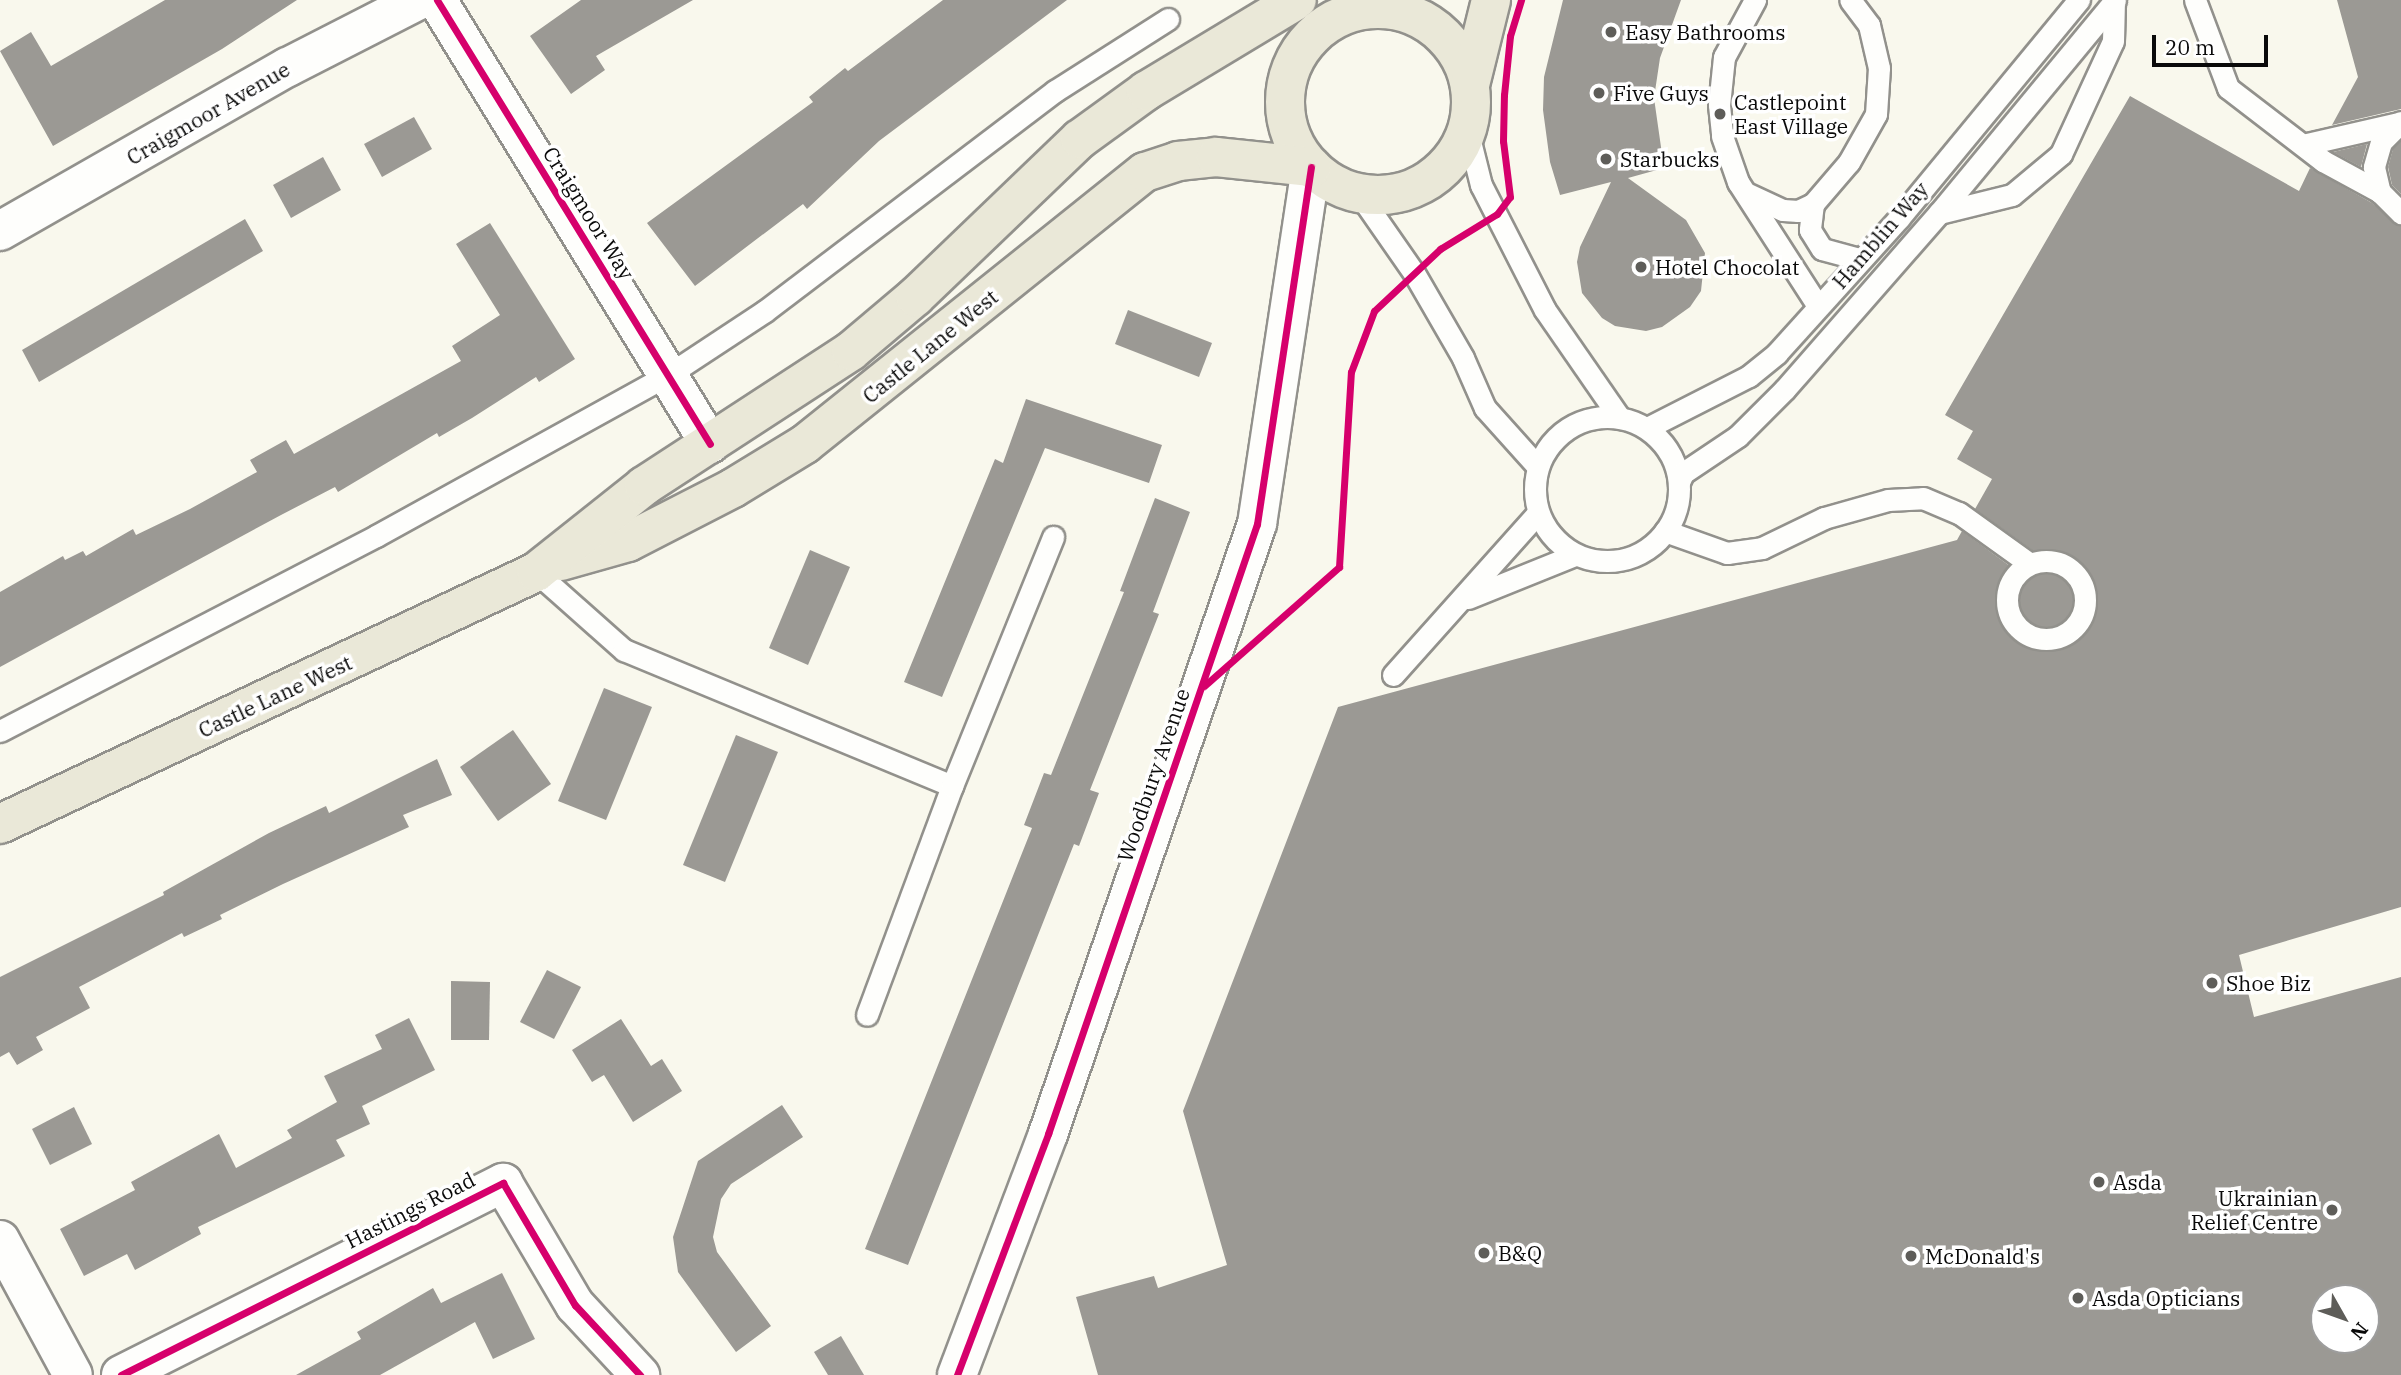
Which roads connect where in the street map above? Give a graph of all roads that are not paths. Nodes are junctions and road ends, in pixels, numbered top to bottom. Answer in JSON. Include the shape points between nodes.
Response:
{"nodes":[{"id":1,"x":419,"y":0,"type":"edge"},
{"id":2,"x":437,"y":0,"type":"edge"},
{"id":3,"x":1297,"y":0,"type":"edge"},
{"id":4,"x":1491,"y":0,"type":"edge"},
{"id":5,"x":1755,"y":0,"type":"edge"},
{"id":6,"x":1850,"y":0,"type":"edge"},
{"id":7,"x":2078,"y":0,"type":"edge"},
{"id":8,"x":2115,"y":0,"type":"edge"},
{"id":9,"x":2195,"y":0,"type":"edge"},
{"id":10,"x":2214,"y":0,"type":"edge"},
{"id":11,"x":1351,"y":7,"type":"edge"},
{"id":12,"x":1168,"y":19,"type":"dead end"},
{"id":13,"x":2204,"y":32,"type":"junction"},
{"id":14,"x":1312,"y":37,"type":"junction"},
{"id":15,"x":1219,"y":44,"type":"junction"},
{"id":16,"x":1470,"y":85,"type":"junction"},
{"id":17,"x":2400,"y":123,"type":"edge"},
{"id":18,"x":1467,"y":129,"type":"junction"},
{"id":19,"x":2307,"y":144,"type":"junction"},
{"id":20,"x":1311,"y":167,"type":"junction"},
{"id":21,"x":1744,"y":192,"type":"junction"},
{"id":22,"x":2380,"y":192,"type":"junction"},
{"id":23,"x":1359,"y":194,"type":"junction"},
{"id":24,"x":1813,"y":204,"type":"junction"},
{"id":25,"x":1939,"y":213,"type":"junction"},
{"id":26,"x":2401,"y":213,"type":"edge"},
{"id":27,"x":1,"y":229,"type":"edge"},
{"id":28,"x":1859,"y":259,"type":"junction"},
{"id":29,"x":1818,"y":306,"type":"junction"},
{"id":30,"x":668,"y":375,"type":"junction"},
{"id":31,"x":1619,"y":417,"type":"junction"},
{"id":32,"x":1647,"y":428,"type":"junction"},
{"id":33,"x":710,"y":444,"type":"junction"},
{"id":34,"x":1538,"y":467,"type":"junction"},
{"id":35,"x":1679,"y":482,"type":"junction"},
{"id":36,"x":1538,"y":513,"type":"junction"},
{"id":37,"x":1665,"y":531,"type":"junction"},
{"id":38,"x":1052,"y":537,"type":"dead end"},
{"id":39,"x":1575,"y":555,"type":"junction"},
{"id":40,"x":2030,"y":564,"type":"dead end"},
{"id":41,"x":542,"y":568,"type":"junction"},
{"id":42,"x":1463,"y":600,"type":"junction"},
{"id":43,"x":1393,"y":675,"type":"dead end"},
{"id":44,"x":0,"y":731,"type":"edge"},
{"id":45,"x":952,"y":786,"type":"junction"},
{"id":46,"x":0,"y":824,"type":"edge"},
{"id":47,"x":867,"y":1015,"type":"dead end"},
{"id":48,"x":0,"y":1240,"type":"edge"},
{"id":49,"x":73,"y":1375,"type":"edge"},
{"id":50,"x":121,"y":1375,"type":"edge"},
{"id":51,"x":640,"y":1375,"type":"edge"},
{"id":52,"x":957,"y":1375,"type":"edge"}],
"edges":[{"from":1,"to":27,"type":"street","name":"Craigmoor Avenue","via":[[288,67]]},
{"from":2,"to":30,"type":"street","name":"Craigmoor Way"},
{"from":3,"to":15,"type":"main road","name":"Castle Lane West"},
{"from":4,"to":16,"type":"main road"},
{"from":5,"to":21,"type":"lane","via":[[1724,57],[1719,105],[1722,136]]},
{"from":6,"to":24,"type":"lane","via":[[1869,25],[1880,68],[1876,114],[1849,162]]},
{"from":7,"to":28,"type":"lane","name":"Hamblin Way","via":[[1899,218]]},
{"from":8,"to":25,"type":"lane","name":"Hamblin Way"},
{"from":8,"to":25,"type":"lane","name":"Hamblin Way","via":[[2113,41],[2061,154],[2012,195]]},
{"from":9,"to":13,"type":"lane"},
{"from":10,"to":13,"type":"lane"},
{"from":11,"to":14,"type":"main road"},
{"from":11,"to":16,"type":"main road","via":[[1400,11],[1425,22],[1446,38]]},
{"from":12,"to":30,"type":"lane","via":[[1055,91],[765,311]]},
{"from":13,"to":19,"type":"lane","via":[[2228,89]]},
{"from":14,"to":15,"type":"main road"},
{"from":14,"to":20,"type":"main road","via":[[1295,60],[1286,88],[1292,135]]},
{"from":15,"to":33,"type":"main road","name":"Castle Lane West","via":[[1080,139],[915,297],[851,351]]},
{"from":16,"to":18,"type":"main road"},
{"from":17,"to":19,"type":"lane"},
{"from":17,"to":22,"type":"lane","via":[[2376,154]]},
{"from":18,"to":23,"type":"main road","via":[[1455,154],[1437,174],[1414,189],[1387,195]]},
{"from":18,"to":31,"type":"lane","via":[[1481,185],[1545,310]]},
{"from":19,"to":22,"type":"lane","via":[[2339,172]]},
{"from":20,"to":23,"type":"main road","via":[[1334,184]]},
{"from":20,"to":41,"type":"main road","name":"Castle Lane West","via":[[1216,157],[1145,172],[804,444],[733,488],[628,542]]},
{"from":20,"to":52,"type":"street","name":"Woodbury Avenue","via":[[1257,524],[1048,1134]]},
{"from":21,"to":24,"type":"lane","via":[[1783,210],[1798,211]]},
{"from":21,"to":29,"type":"lane"},
{"from":22,"to":26,"type":"lane"},
{"from":23,"to":34,"type":"lane","via":[[1414,273],[1463,358],[1485,408]]},
{"from":24,"to":28,"type":"lane","via":[[1810,230],[1822,249]]},
{"from":25,"to":35,"type":"lane","name":"Hamblin Way","via":[[1785,388],[1738,436],[1683,472]]},
{"from":28,"to":29,"type":"lane","name":"Hamblin Way"},
{"from":29,"to":32,"type":"lane","name":"Hamblin Way","via":[[1777,353],[1749,376]]},
{"from":30,"to":33,"type":"street","name":"Craigmoor Way"},
{"from":30,"to":44,"type":"lane","via":[[376,536]]},
{"from":31,"to":32,"type":"lane"},
{"from":31,"to":34,"type":"lane","via":[[1588,417],[1570,424]]},
{"from":32,"to":35,"type":"lane","via":[[1674,462]]},
{"from":33,"to":41,"type":"main road","name":"Castle Lane West","via":[[644,486]]},
{"from":34,"to":36,"type":"lane","via":[[1533,488]]},
{"from":35,"to":37,"type":"lane","via":[[1675,512]]},
{"from":36,"to":39,"type":"lane","via":[[1550,535]]},
{"from":36,"to":42,"type":"lane"},
{"from":37,"to":39,"type":"lane","via":[[1647,549],[1625,559],[1599,562]]},
{"from":37,"to":40,"type":"lane","via":[[1727,553],[1762,548],[1888,500],[1923,498],[1959,513]]},
{"from":38,"to":45,"type":"lane"},
{"from":39,"to":42,"type":"lane"},
{"from":41,"to":45,"type":"lane","via":[[624,650]]},
{"from":41,"to":46,"type":"main road","name":"Castle Lane West"},
{"from":42,"to":43,"type":"lane"},
{"from":45,"to":47,"type":"lane"},
{"from":48,"to":49,"type":"street"},
{"from":50,"to":51,"type":"street","name":"Hastings Road","via":[[503,1183],[575,1305]]}]}
